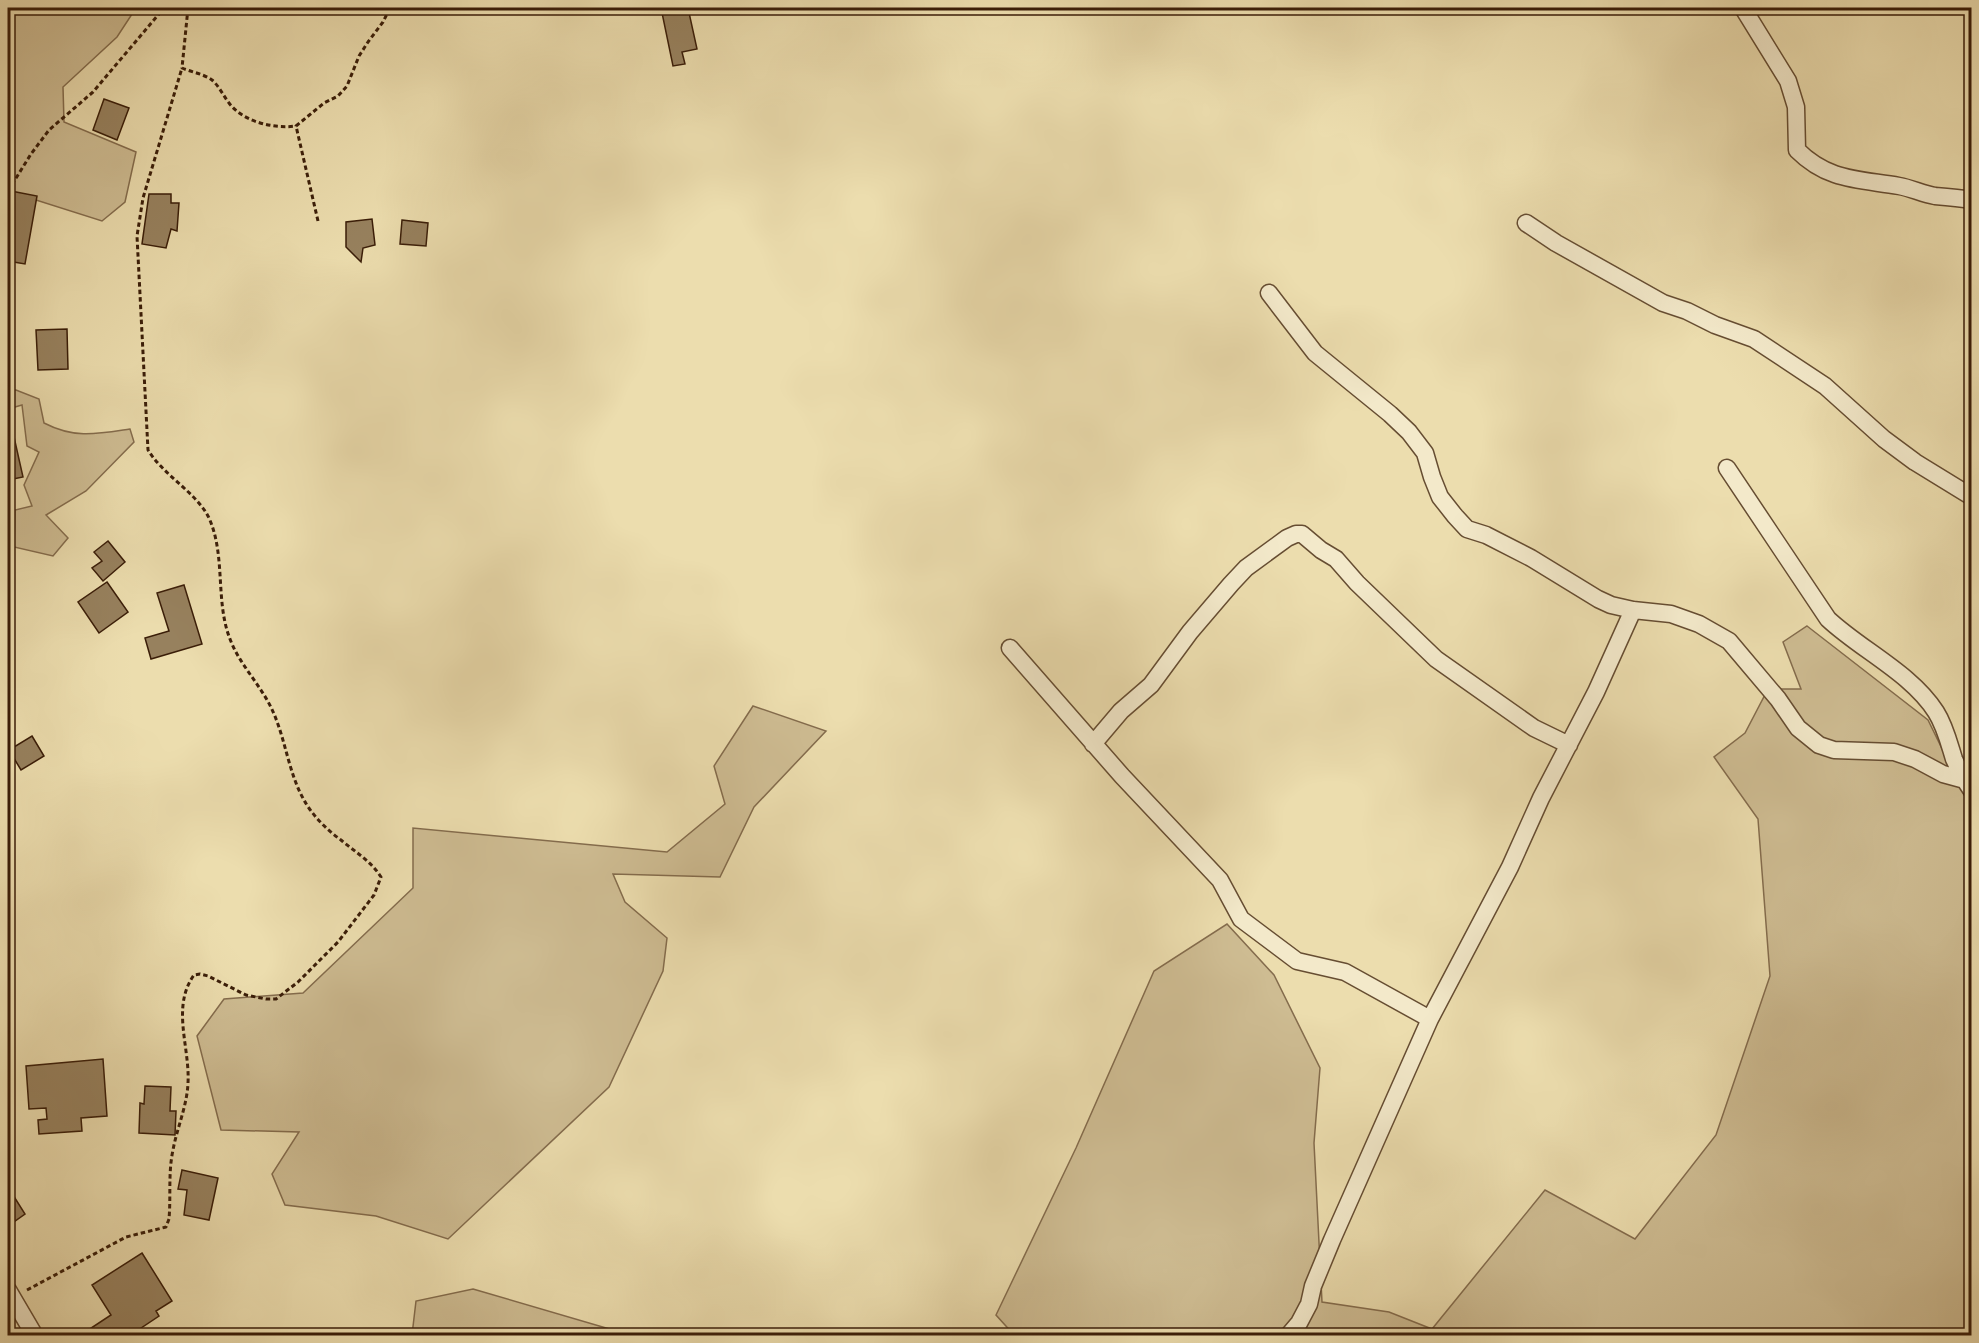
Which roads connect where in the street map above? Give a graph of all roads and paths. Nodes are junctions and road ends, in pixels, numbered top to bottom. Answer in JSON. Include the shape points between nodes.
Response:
{"nodes":[{"id":1,"x":164,"y":8,"type":"edge"},
{"id":2,"x":188,"y":8,"type":"edge"},
{"id":3,"x":390,"y":8,"type":"edge"},
{"id":4,"x":1743,"y":8,"type":"edge"},
{"id":5,"x":182,"y":68,"type":"junction"},
{"id":6,"x":296,"y":126,"type":"junction"},
{"id":7,"x":8,"y":191,"type":"edge"},
{"id":8,"x":1971,"y":200,"type":"edge"},
{"id":9,"x":318,"y":221,"type":"dead end"},
{"id":10,"x":1526,"y":223,"type":"dead end"},
{"id":11,"x":1269,"y":293,"type":"dead end"},
{"id":12,"x":1727,"y":468,"type":"dead end"},
{"id":13,"x":1971,"y":497,"type":"edge"},
{"id":14,"x":1633,"y":610,"type":"junction"},
{"id":15,"x":1010,"y":648,"type":"dead end"},
{"id":16,"x":1093,"y":744,"type":"junction"},
{"id":17,"x":1569,"y":745,"type":"junction"},
{"id":18,"x":1968,"y":786,"type":"edge"},
{"id":19,"x":1430,"y":1019,"type":"junction"},
{"id":20,"x":10,"y":1294,"type":"edge"},
{"id":21,"x":35,"y":1335,"type":"edge"},
{"id":22,"x":1288,"y":1335,"type":"edge"}],
"edges":[{"from":1,"to":7,"type":"path","via":[[93,92],[49,130]]},
{"from":2,"to":5,"type":"path"},
{"from":3,"to":6,"type":"path","via":[[359,56],[347,86]]},
{"from":4,"to":8,"type":"street","via":[[1788,81],[1796,107],[1797,150],[1809,162],[1840,176]]},
{"from":5,"to":6,"type":"path","via":[[210,78],[237,111],[271,126]]},
{"from":5,"to":20,"type":"path","via":[[143,198],[137,236],[148,450],[208,516],[215,535],[230,639],[274,713],[304,801],[340,840],[375,866],[381,877],[374,895],[338,942],[276,999],[246,995],[208,976],[194,975],[184,996],[182,1021],[188,1082],[172,1151],[166,1227],[126,1237]]},
{"from":6,"to":9,"type":"path"},
{"from":10,"to":13,"type":"street","via":[[1663,303],[1754,339],[1825,386],[1915,462]]},
{"from":11,"to":14,"type":"street","via":[[1315,353],[1409,432],[1425,453],[1440,497],[1467,528],[1531,558],[1598,599]]},
{"from":12,"to":18,"type":"street","via":[[1828,619],[1927,701],[1944,728]]},
{"from":14,"to":17,"type":"street"},
{"from":14,"to":18,"type":"street","via":[[1671,614],[1729,641],[1798,728],[1819,745],[1834,750],[1894,752]]},
{"from":15,"to":16,"type":"street"},
{"from":16,"to":17,"type":"street","via":[[1121,711],[1151,686],[1190,632],[1246,568],[1287,538],[1302,534],[1336,559],[1436,659],[1525,722]]},
{"from":16,"to":19,"type":"street","via":[[1220,880],[1241,919],[1297,961],[1345,972]]},
{"from":17,"to":19,"type":"street"},
{"from":19,"to":22,"type":"street","via":[[1332,1240],[1309,1304]]},
{"from":20,"to":21,"type":"street"}]}
